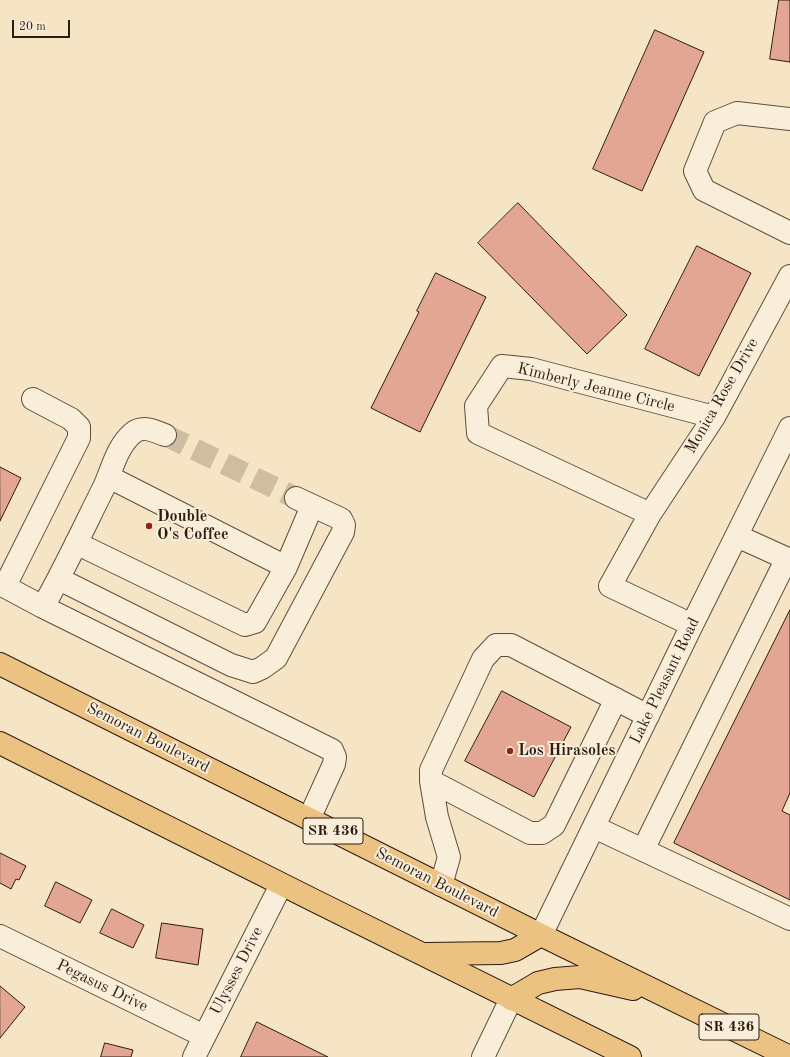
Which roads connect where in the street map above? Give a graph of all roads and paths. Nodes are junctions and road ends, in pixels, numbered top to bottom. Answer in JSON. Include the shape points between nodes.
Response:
{"nodes":[{"id":1,"x":790,"y":119,"type":"edge"},
{"id":2,"x":790,"y":233,"type":"edge"},
{"id":3,"x":790,"y":276,"type":"edge"},
{"id":4,"x":33,"y":399,"type":"dead end"},
{"id":5,"x":714,"y":418,"type":"junction"},
{"id":6,"x":790,"y":428,"type":"edge"},
{"id":7,"x":165,"y":435,"type":"tunnel mouth"},
{"id":8,"x":108,"y":477,"type":"junction"},
{"id":9,"x":650,"y":514,"type":"junction"},
{"id":10,"x":737,"y":536,"type":"junction"},
{"id":11,"x":76,"y":543,"type":"junction"},
{"id":12,"x":788,"y":559,"type":"edge"},
{"id":13,"x":286,"y":567,"type":"junction"},
{"id":14,"x":59,"y":579,"type":"junction"},
{"id":15,"x":2,"y":585,"type":"edge"},
{"id":16,"x":43,"y":607,"type":"junction"},
{"id":17,"x":692,"y":625,"type":"junction"},
{"id":18,"x":0,"y":664,"type":"edge"},
{"id":19,"x":616,"y":699,"type":"junction"},
{"id":20,"x":648,"y":716,"type":"junction"},
{"id":21,"x":0,"y":743,"type":"edge"},
{"id":22,"x":431,"y":781,"type":"junction"},
{"id":23,"x":309,"y":819,"type":"junction"},
{"id":24,"x":594,"y":827,"type":"junction"},
{"id":25,"x":642,"y":850,"type":"junction"},
{"id":26,"x":281,"y":884,"type":"junction"},
{"id":27,"x":441,"y":885,"type":"junction"},
{"id":28,"x":790,"y":919,"type":"edge"},
{"id":29,"x":541,"y":935,"type":"junction"},
{"id":30,"x":0,"y":936,"type":"edge"},
{"id":31,"x":421,"y":954,"type":"junction"},
{"id":32,"x":667,"y":997,"type":"junction"},
{"id":33,"x":511,"y":999,"type":"junction"},
{"id":34,"x":204,"y":1036,"type":"junction"},
{"id":35,"x":194,"y":1057,"type":"edge"},
{"id":36,"x":483,"y":1057,"type":"edge"},
{"id":37,"x":630,"y":1057,"type":"edge"},
{"id":38,"x":790,"y":1057,"type":"edge"}],
"edges":[{"from":1,"to":2,"type":"street","via":[[737,113],[715,122],[695,171],[704,190]]},
{"from":3,"to":5,"type":"street","name":"Monica Rose Drive"},
{"from":4,"to":15,"type":"street","via":[[71,419],[79,427],[79,438]]},
{"from":5,"to":9,"type":"street","name":"Monica Rose Drive"},
{"from":5,"to":9,"type":"street","name":"Kimberly Jeanne Circle","via":[[530,369],[502,366],[476,406],[478,433]]},
{"from":6,"to":10,"type":"street","name":"Lake Pleasant Road"},
{"from":7,"to":8,"type":"street","via":[[148,429],[134,433],[120,450]]},
{"from":8,"to":11,"type":"street"},
{"from":8,"to":13,"type":"street"},
{"from":9,"to":17,"type":"street","name":"Monica Rose Drive","via":[[610,586]]},
{"from":10,"to":12,"type":"street"},
{"from":10,"to":17,"type":"street","name":"Lake Pleasant Road"},
{"from":11,"to":13,"type":"street","via":[[245,625],[256,622]]},
{"from":11,"to":14,"type":"street"},
{"from":12,"to":25,"type":"street"},
{"from":13,"to":14,"type":"street","via":[[304,502],[341,519],[344,525],[343,532],[276,658],[253,672],[231,665]]},
{"from":14,"to":16,"type":"street"},
{"from":15,"to":16,"type":"street"},
{"from":16,"to":23,"type":"street","via":[[332,750],[334,764]]},
{"from":17,"to":20,"type":"street","name":"Lake Pleasant Road"},
{"from":18,"to":23,"type":"main road","name":"Semoran Boulevard","number":"SR 436"},
{"from":19,"to":20,"type":"street"},
{"from":19,"to":22,"type":"street","via":[[554,825],[542,833],[530,833]]},
{"from":19,"to":22,"type":"street","via":[[511,646],[496,645],[483,659],[431,770]]},
{"from":20,"to":24,"type":"street","name":"Lake Pleasant Road"},
{"from":21,"to":26,"type":"main road"},
{"from":22,"to":27,"type":"street","via":[[437,816],[449,857]]},
{"from":23,"to":27,"type":"main road","name":"Semoran Boulevard","number":"SR 436"},
{"from":24,"to":25,"type":"street"},
{"from":24,"to":29,"type":"street","name":"Lake Pleasant Road"},
{"from":25,"to":28,"type":"street"},
{"from":26,"to":31,"type":"main road"},
{"from":26,"to":34,"type":"street","name":"Ulysses Drive"},
{"from":27,"to":29,"type":"main road","name":"Semoran Boulevard","number":"SR 436"},
{"from":29,"to":31,"type":"main road","via":[[516,950],[501,953]]},
{"from":29,"to":32,"type":"main road","name":"Semoran Boulevard","number":"SR 436"},
{"from":30,"to":34,"type":"street","name":"Pegasus Drive"},
{"from":31,"to":33,"type":"main road"},
{"from":32,"to":33,"type":"main road","via":[[580,977],[538,983]]},
{"from":32,"to":38,"type":"main road","name":"Semoran Boulevard","number":"SR 436"},
{"from":33,"to":36,"type":"street"},
{"from":33,"to":37,"type":"main road"},
{"from":34,"to":35,"type":"street","name":"Ulysses Drive"}]}
